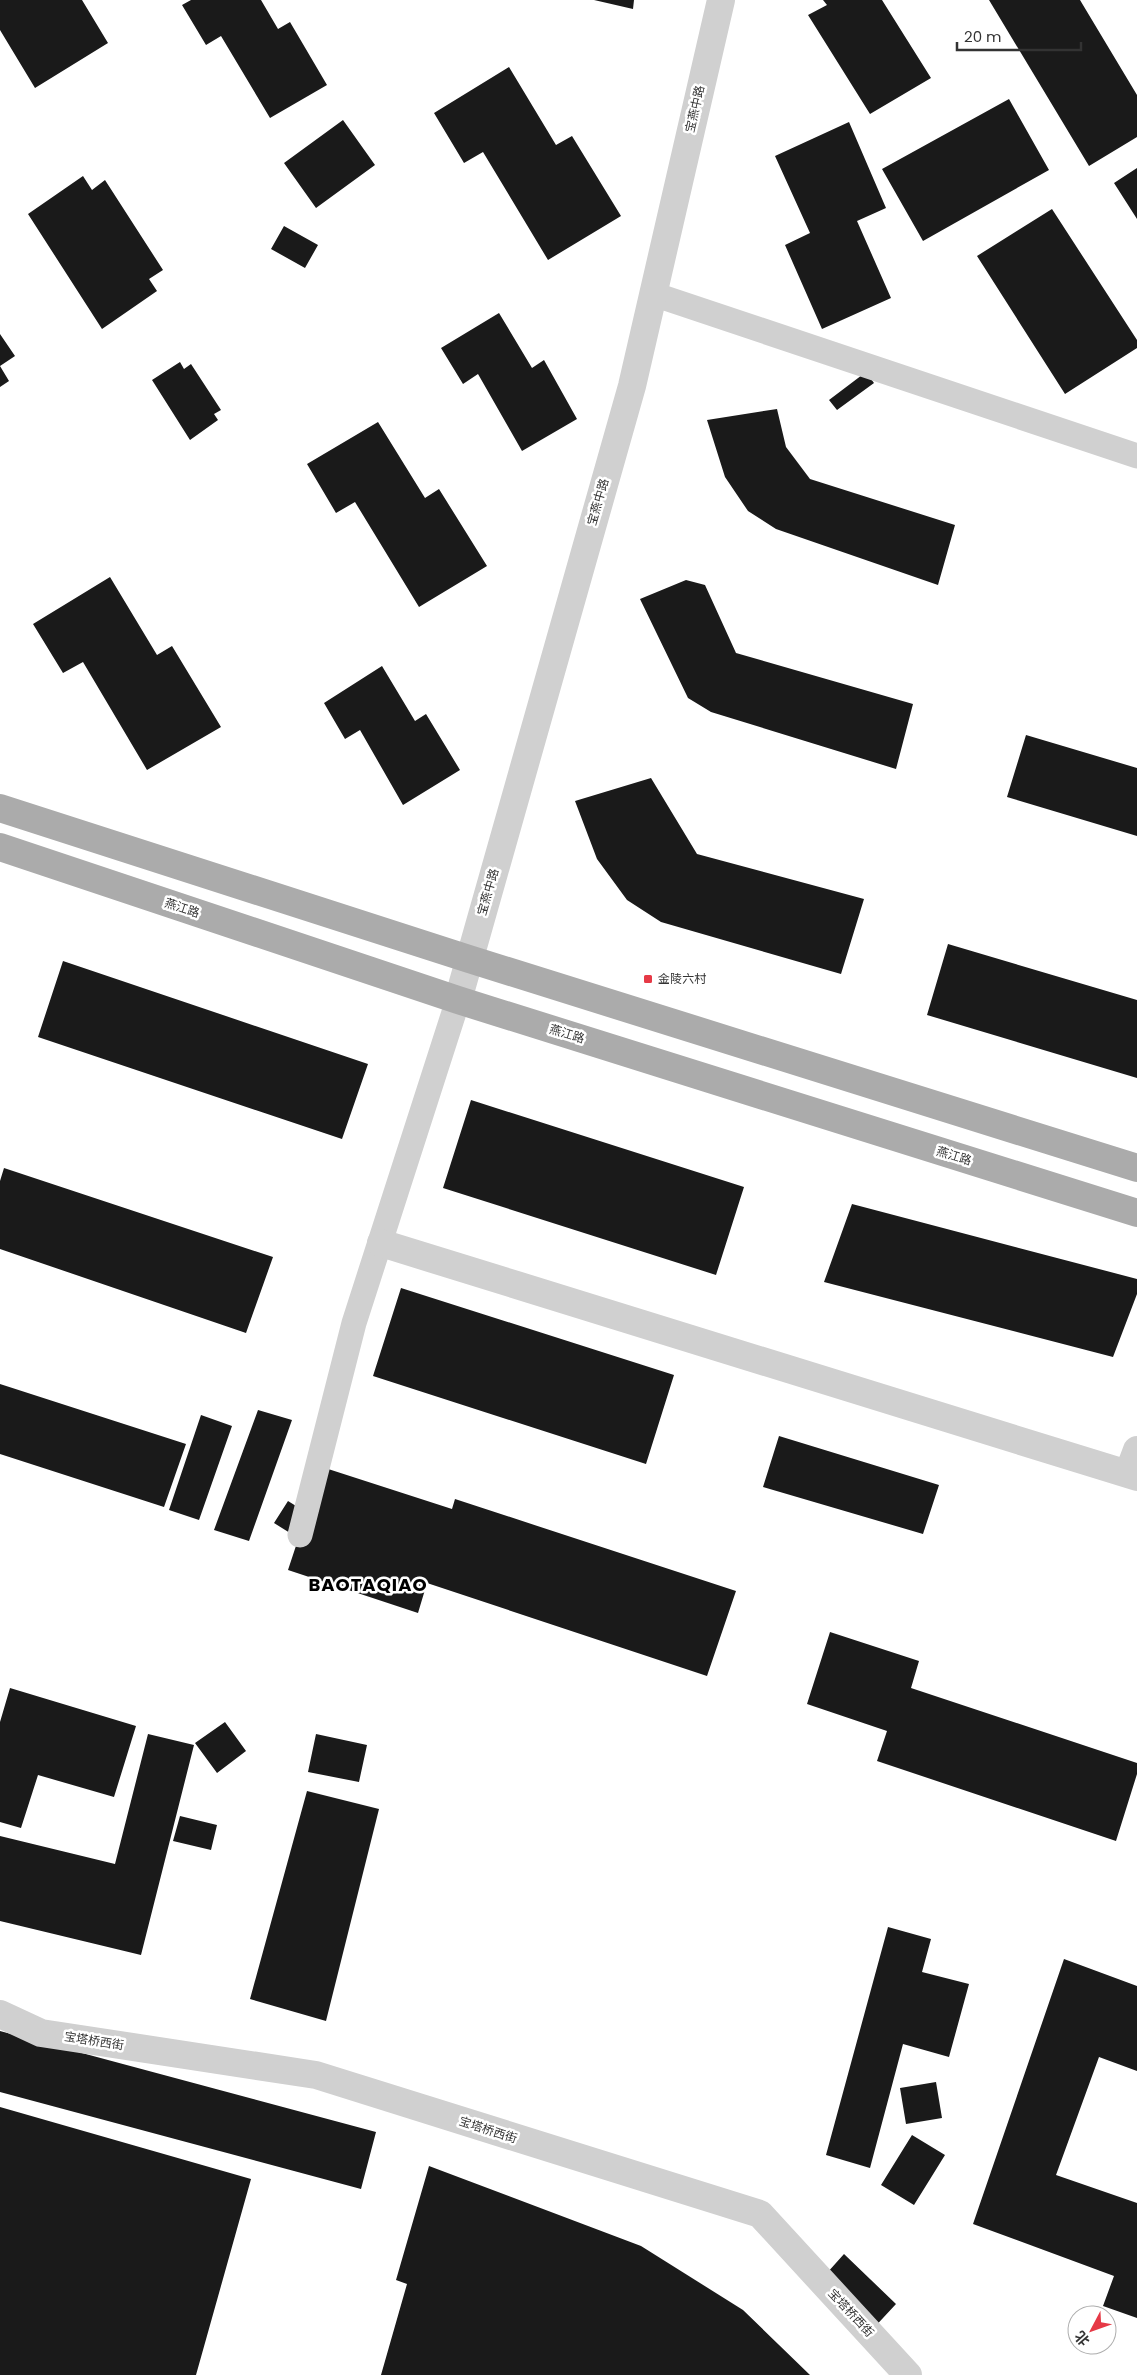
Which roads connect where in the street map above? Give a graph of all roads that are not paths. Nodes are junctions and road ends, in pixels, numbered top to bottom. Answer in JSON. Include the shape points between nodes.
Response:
{"nodes":[{"id":1,"x":721,"y":0,"type":"edge"},
{"id":2,"x":652,"y":294,"type":"junction"},
{"id":3,"x":1137,"y":456,"type":"edge"},
{"id":4,"x":0,"y":808,"type":"edge"},
{"id":5,"x":0,"y":847,"type":"edge"},
{"id":6,"x":469,"y":959,"type":"junction"},
{"id":7,"x":458,"y":1000,"type":"junction"},
{"id":8,"x":1137,"y":1168,"type":"edge"},
{"id":9,"x":1137,"y":1213,"type":"edge"},
{"id":10,"x":380,"y":1243,"type":"junction"},
{"id":11,"x":1134,"y":1467,"type":"edge"},
{"id":12,"x":300,"y":1535,"type":"dead end"},
{"id":13,"x":0,"y":2014,"type":"edge"},
{"id":14,"x":908,"y":2375,"type":"edge"}],
"edges":[{"from":1,"to":2,"type":"street","name":"宝燕中路"},
{"from":2,"to":3,"type":"lane"},
{"from":2,"to":6,"type":"street","name":"宝燕中路","via":[[629,395]]},
{"from":4,"to":6,"type":"main road"},
{"from":5,"to":7,"type":"main road","name":"燕江路"},
{"from":6,"to":7,"type":"street","name":"宝燕中路"},
{"from":6,"to":8,"type":"main road"},
{"from":7,"to":9,"type":"main road","name":"燕江路"},
{"from":7,"to":10,"type":"lane"},
{"from":10,"to":11,"type":"street"},
{"from":10,"to":12,"type":"lane","via":[[354,1323]]},
{"from":13,"to":14,"type":"street","name":"宝塔桥西街","via":[[41,2033],[316,2075],[760,2214]]}]}
